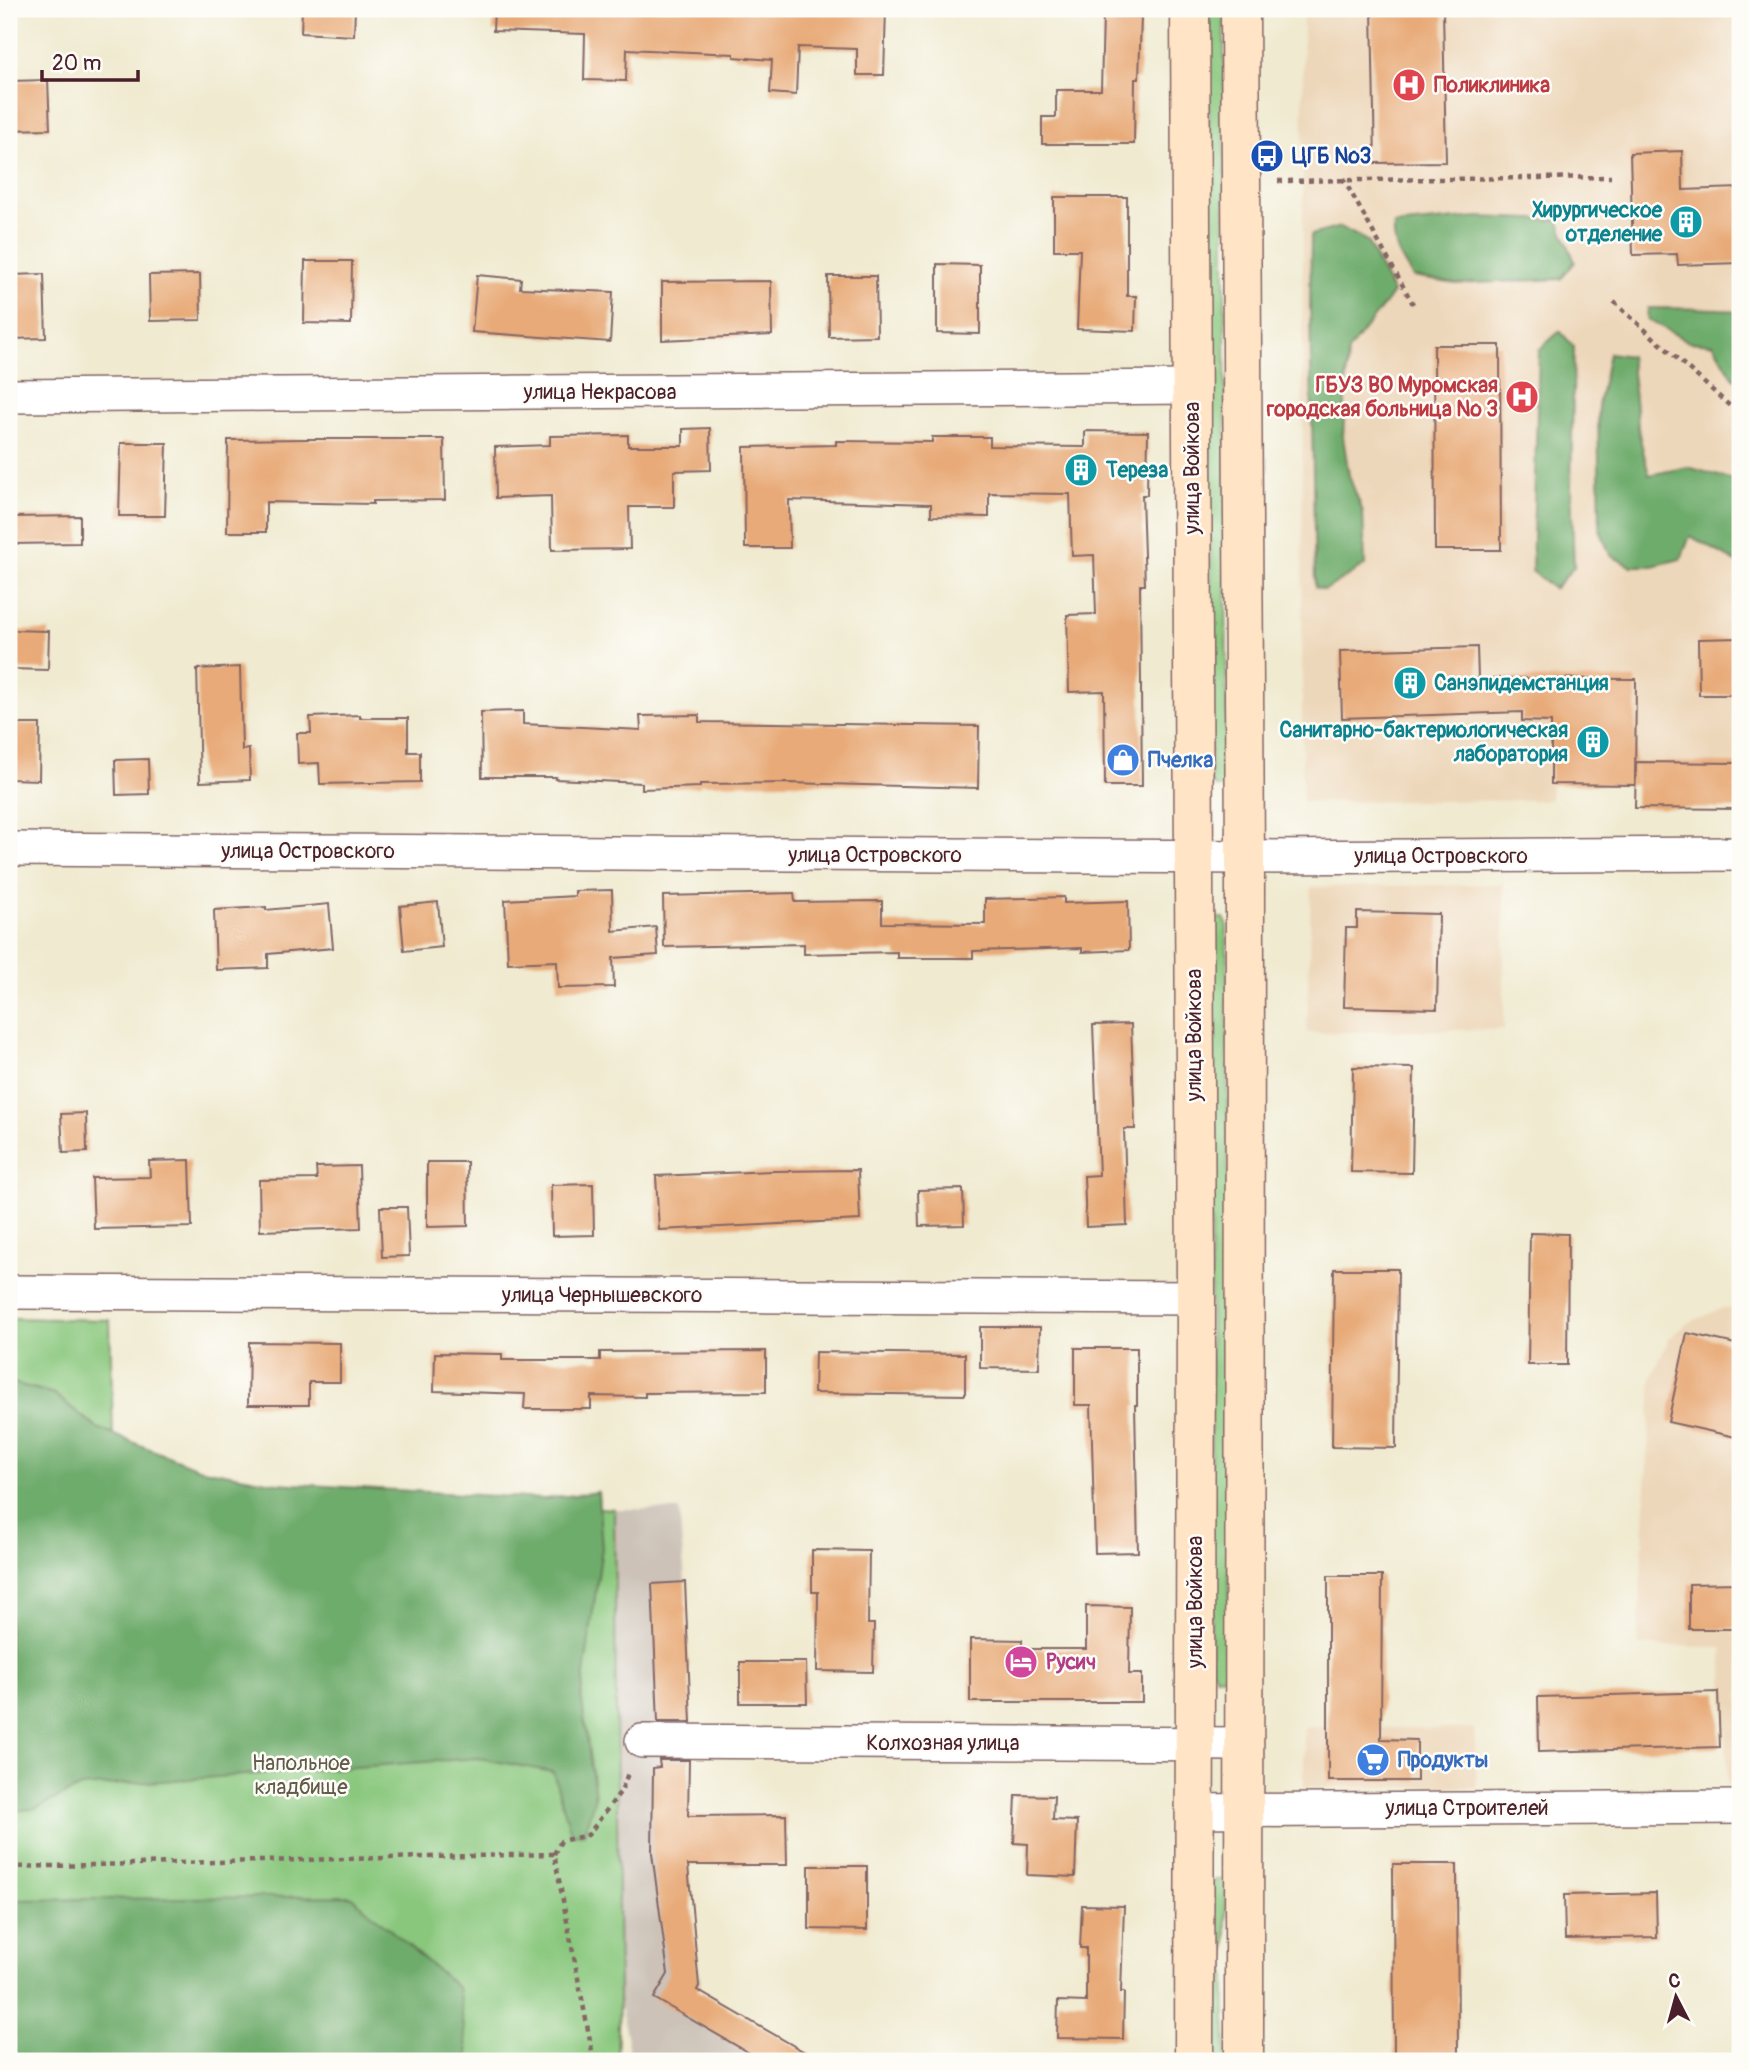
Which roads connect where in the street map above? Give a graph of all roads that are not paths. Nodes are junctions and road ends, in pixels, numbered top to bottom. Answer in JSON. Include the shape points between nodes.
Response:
{"nodes":[{"id":1,"x":1190,"y":9,"type":"edge"},
{"id":2,"x":1240,"y":9,"type":"edge"},
{"id":3,"x":1192,"y":387,"type":"junction"},
{"id":4,"x":9,"y":396,"type":"edge"},
{"id":5,"x":9,"y":849,"type":"edge"},
{"id":6,"x":1740,"y":854,"type":"edge"},
{"id":7,"x":1194,"y":857,"type":"junction"},
{"id":8,"x":1245,"y":858,"type":"junction"},
{"id":9,"x":9,"y":1292,"type":"edge"},
{"id":10,"x":1196,"y":1298,"type":"junction"},
{"id":11,"x":642,"y":1741,"type":"road end"},
{"id":12,"x":1195,"y":1744,"type":"junction"},
{"id":13,"x":1244,"y":1744,"type":"junction"},
{"id":14,"x":1740,"y":1807,"type":"edge"},
{"id":15,"x":1244,"y":1810,"type":"junction"},
{"id":16,"x":1194,"y":1811,"type":"junction"},
{"id":17,"x":1194,"y":2061,"type":"edge"},
{"id":18,"x":1244,"y":2061,"type":"edge"}],
"edges":[{"from":1,"to":3,"type":"main road","name":"улица Войкова"},
{"from":2,"to":8,"type":"main road"},
{"from":3,"to":4,"type":"street","name":"улица Некрасова"},
{"from":3,"to":7,"type":"main road","name":"улица Войкова"},
{"from":5,"to":7,"type":"street","name":"улица Островского"},
{"from":6,"to":8,"type":"street","name":"улица Островского"},
{"from":7,"to":8,"type":"street","name":"улица Островского"},
{"from":7,"to":10,"type":"main road","name":"улица Войкова"},
{"from":8,"to":13,"type":"main road"},
{"from":9,"to":10,"type":"street","name":"улица Чернышевского"},
{"from":10,"to":12,"type":"main road","name":"улица Войкова"},
{"from":11,"to":12,"type":"street","name":"Колхозная улица"},
{"from":12,"to":13,"type":"street","name":"Колхозная улица"},
{"from":12,"to":16,"type":"main road","name":"улица Войкова"},
{"from":13,"to":15,"type":"main road"},
{"from":14,"to":15,"type":"street","name":"улица Строителей"},
{"from":15,"to":16,"type":"street","name":"улица Строителей"},
{"from":15,"to":18,"type":"main road"},
{"from":16,"to":17,"type":"main road","name":"улица Войкова"}]}
